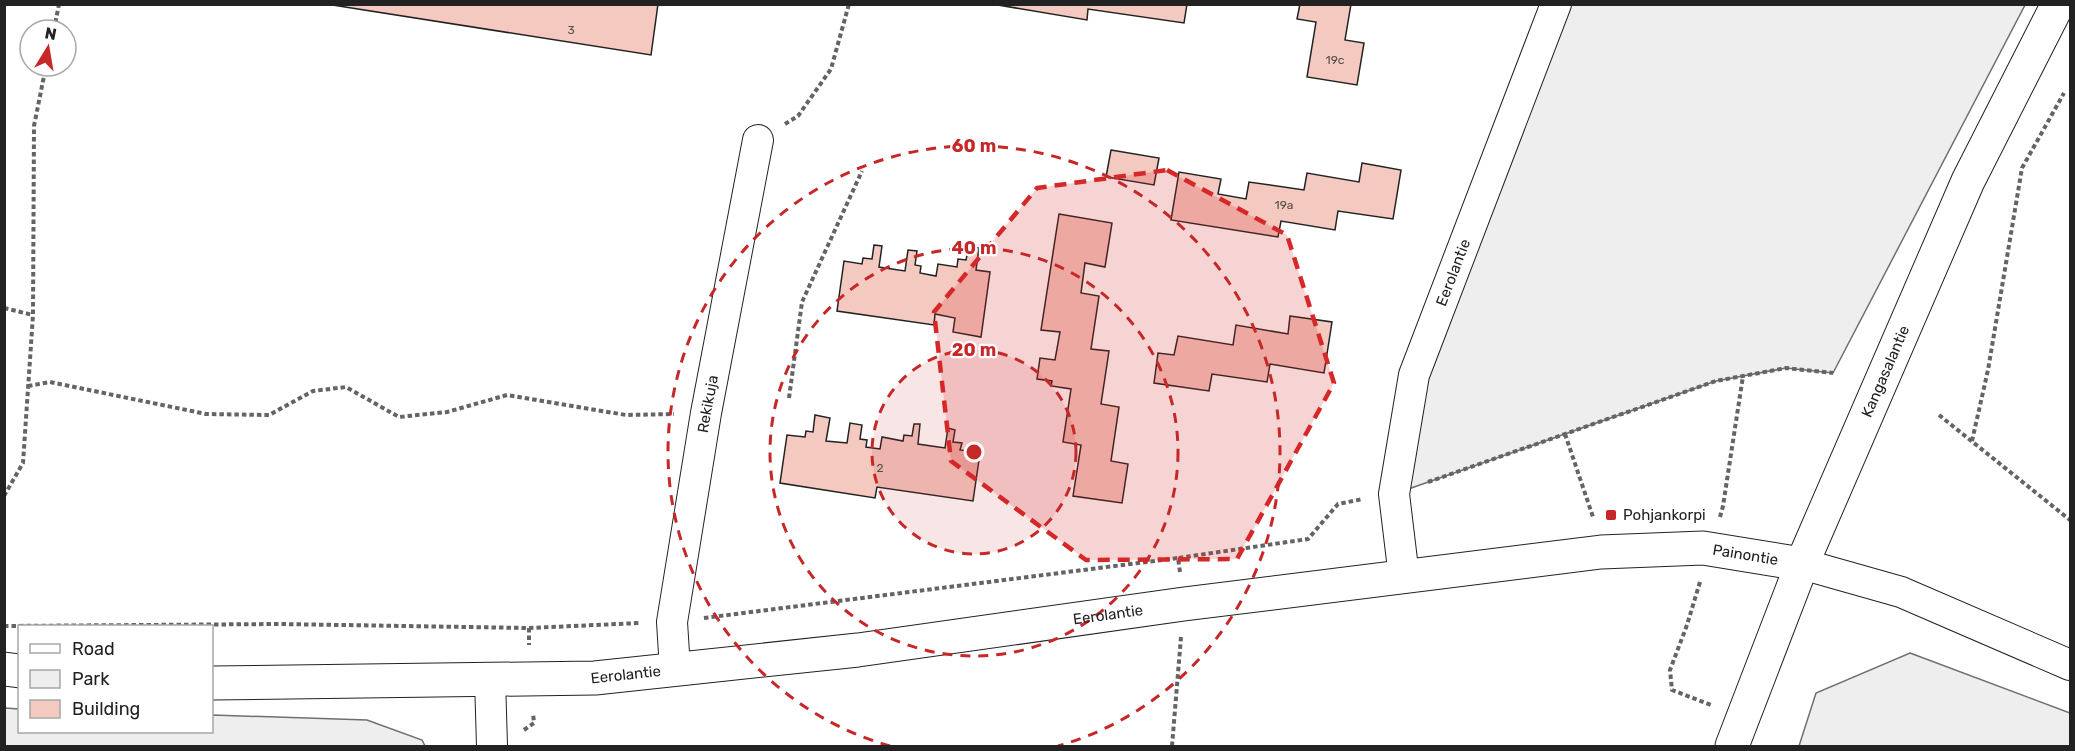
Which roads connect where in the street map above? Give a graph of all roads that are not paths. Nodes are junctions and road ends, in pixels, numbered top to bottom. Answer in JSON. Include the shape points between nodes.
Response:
{"nodes":[{"id":1,"x":1556,"y":4,"type":"edge"},
{"id":2,"x":2058,"y":4,"type":"edge"},
{"id":3,"x":758,"y":140,"type":"road end"},
{"id":4,"x":1802,"y":564,"type":"junction"},
{"id":5,"x":1404,"y":577,"type":"junction"},
{"id":6,"x":2070,"y":665,"type":"edge"},
{"id":7,"x":675,"y":669,"type":"junction"},
{"id":8,"x":490,"y":679,"type":"junction"},
{"id":9,"x":213,"y":683,"type":"edge"},
{"id":10,"x":492,"y":747,"type":"edge"},
{"id":11,"x":1732,"y":747,"type":"edge"}],
"edges":[{"from":1,"to":5,"type":"street","name":"Eerolantie","via":[[1414,375],[1394,494]]},
{"from":2,"to":4,"type":"street","name":"Kangasalantie","via":[[1968,181]]},
{"from":3,"to":7,"type":"street","name":"Rekikuja","via":[[706,413],[672,622]]},
{"from":4,"to":5,"type":"street","name":"Painontie","via":[[1703,548],[1601,552]]},
{"from":4,"to":6,"type":"street","name":"Painontie","via":[[1901,592]]},
{"from":4,"to":11,"type":"street","name":"Kangasalantie"},
{"from":5,"to":7,"type":"street","name":"Eerolantie","via":[[858,650]]},
{"from":7,"to":8,"type":"street","name":"Eerolantie","via":[[595,678]]},
{"from":8,"to":9,"type":"street","name":"Eerolantie"},
{"from":8,"to":10,"type":"street"}]}
